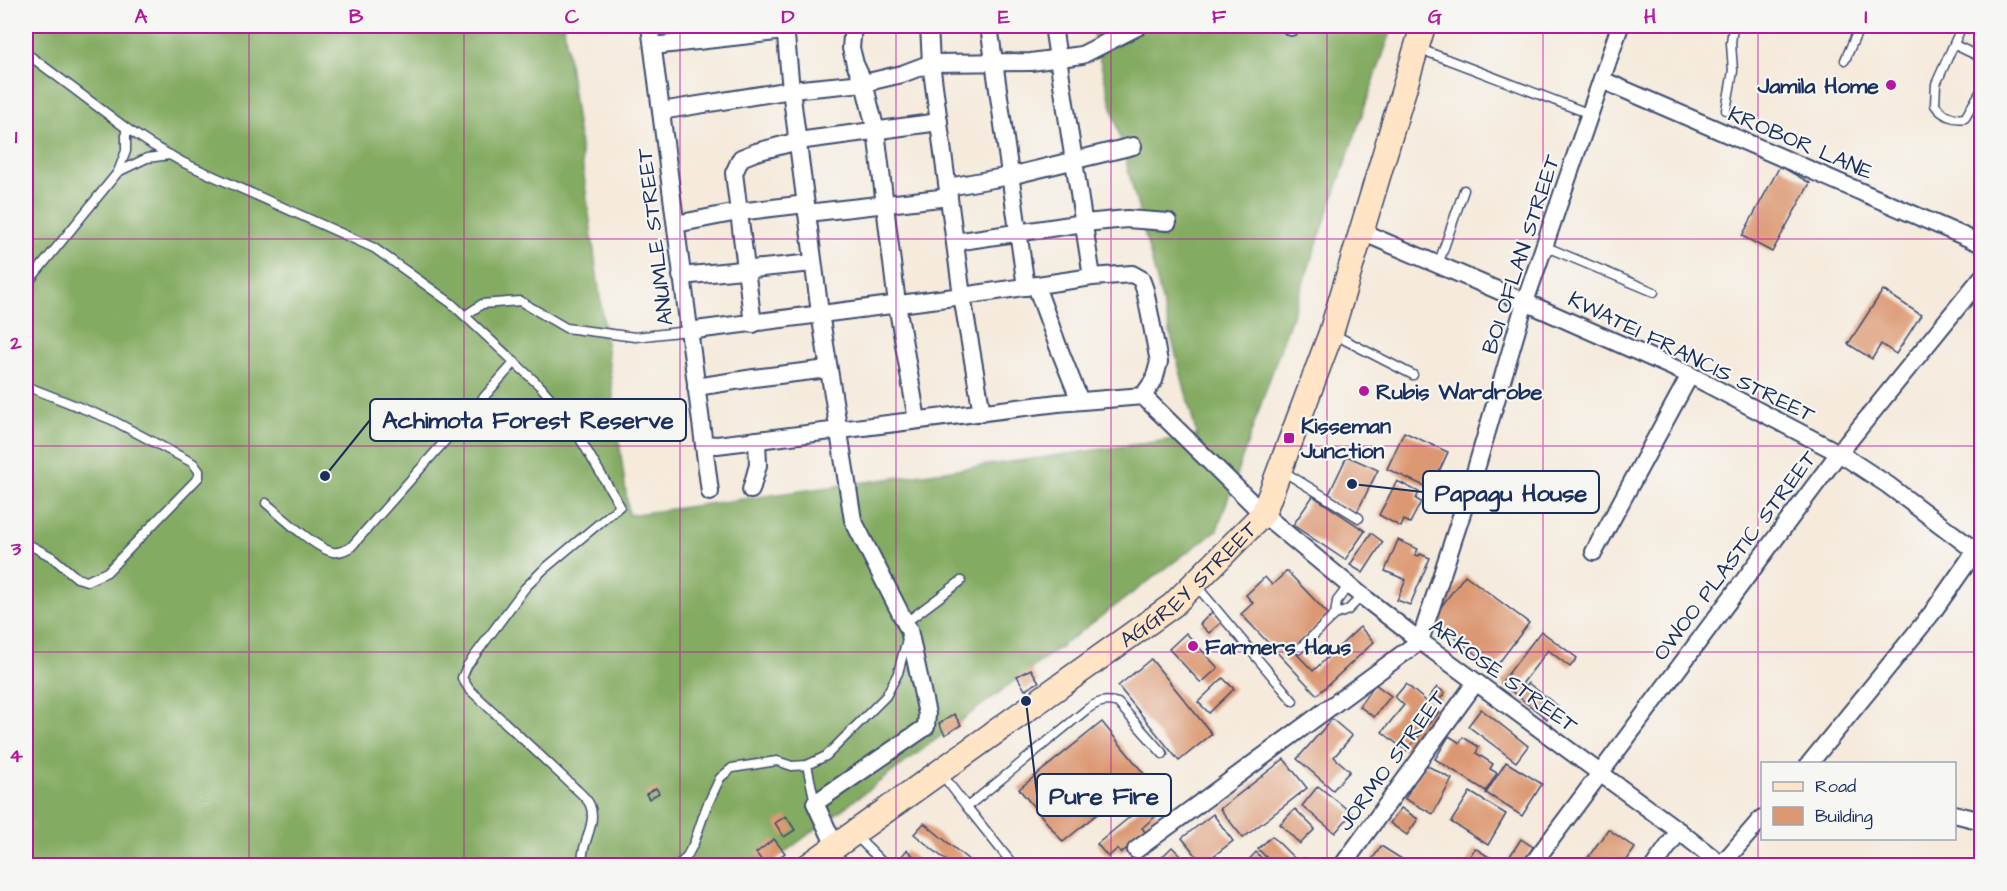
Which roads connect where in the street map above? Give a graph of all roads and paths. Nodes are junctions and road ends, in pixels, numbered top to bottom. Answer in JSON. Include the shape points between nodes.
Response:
{"nodes":[{"id":1,"x":650,"y":26,"type":"edge"},
{"id":2,"x":852,"y":26,"type":"edge"},
{"id":3,"x":928,"y":26,"type":"edge"},
{"id":4,"x":989,"y":26,"type":"edge"},
{"id":5,"x":1053,"y":26,"type":"edge"},
{"id":6,"x":1139,"y":26,"type":"edge"},
{"id":7,"x":1620,"y":26,"type":"edge"},
{"id":8,"x":1733,"y":26,"type":"edge"},
{"id":9,"x":1860,"y":26,"type":"edge"},
{"id":10,"x":1962,"y":26,"type":"edge"},
{"id":11,"x":785,"y":28,"type":"edge"},
{"id":12,"x":1420,"y":36,"type":"edge"},
{"id":13,"x":1955,"y":45,"type":"junction"},
{"id":14,"x":653,"y":46,"type":"junction"},
{"id":15,"x":26,"y":53,"type":"edge"},
{"id":16,"x":1058,"y":57,"type":"junction"},
{"id":17,"x":1982,"y":58,"type":"edge"},
{"id":18,"x":1845,"y":60,"type":"dead end"},
{"id":19,"x":932,"y":63,"type":"junction"},
{"id":20,"x":993,"y":63,"type":"junction"},
{"id":21,"x":1602,"y":80,"type":"junction"},
{"id":22,"x":864,"y":83,"type":"junction"},
{"id":23,"x":1982,"y":89,"type":"edge"},
{"id":24,"x":791,"y":90,"type":"junction"},
{"id":25,"x":1726,"y":110,"type":"dead end"},
{"id":26,"x":662,"y":111,"type":"junction"},
{"id":27,"x":1590,"y":114,"type":"junction"},
{"id":28,"x":939,"y":122,"type":"junction"},
{"id":29,"x":126,"y":128,"type":"junction"},
{"id":30,"x":876,"y":131,"type":"junction"},
{"id":31,"x":798,"y":141,"type":"junction"},
{"id":32,"x":1133,"y":146,"type":"dead end"},
{"id":33,"x":170,"y":155,"type":"junction"},
{"id":34,"x":1074,"y":161,"type":"junction"},
{"id":35,"x":118,"y":171,"type":"junction"},
{"id":36,"x":1010,"y":176,"type":"junction"},
{"id":37,"x":1464,"y":190,"type":"dead end"},
{"id":38,"x":949,"y":192,"type":"junction"},
{"id":39,"x":886,"y":204,"type":"junction"},
{"id":40,"x":806,"y":208,"type":"junction"},
{"id":41,"x":738,"y":212,"type":"junction"},
{"id":42,"x":1168,"y":222,"type":"dead end"},
{"id":43,"x":1084,"y":223,"type":"junction"},
{"id":44,"x":676,"y":224,"type":"junction"},
{"id":45,"x":1362,"y":232,"type":"junction"},
{"id":46,"x":1018,"y":234,"type":"junction"},
{"id":47,"x":955,"y":242,"type":"junction"},
{"id":48,"x":1982,"y":244,"type":"edge"},
{"id":49,"x":1544,"y":246,"type":"junction"},
{"id":50,"x":813,"y":263,"type":"junction"},
{"id":51,"x":1438,"y":265,"type":"junction"},
{"id":52,"x":746,"y":269,"type":"junction"},
{"id":53,"x":681,"y":276,"type":"junction"},
{"id":54,"x":1092,"y":277,"type":"junction"},
{"id":55,"x":1982,"y":277,"type":"edge"},
{"id":56,"x":26,"y":285,"type":"edge"},
{"id":57,"x":1031,"y":286,"type":"junction"},
{"id":58,"x":1654,"y":292,"type":"dead end"},
{"id":59,"x":962,"y":296,"type":"junction"},
{"id":60,"x":1525,"y":302,"type":"junction"},
{"id":61,"x":897,"y":304,"type":"junction"},
{"id":62,"x":820,"y":314,"type":"junction"},
{"id":63,"x":466,"y":315,"type":"junction"},
{"id":64,"x":753,"y":324,"type":"junction"},
{"id":65,"x":688,"y":331,"type":"junction"},
{"id":66,"x":1332,"y":333,"type":"junction"},
{"id":67,"x":515,"y":362,"type":"junction"},
{"id":68,"x":828,"y":369,"type":"junction"},
{"id":69,"x":1413,"y":375,"type":"dead end"},
{"id":70,"x":1690,"y":375,"type":"junction"},
{"id":71,"x":26,"y":386,"type":"edge"},
{"id":72,"x":696,"y":387,"type":"junction"},
{"id":73,"x":1143,"y":396,"type":"junction"},
{"id":74,"x":1080,"y":401,"type":"junction"},
{"id":75,"x":982,"y":413,"type":"junction"},
{"id":76,"x":917,"y":420,"type":"junction"},
{"id":77,"x":838,"y":429,"type":"junction"},
{"id":78,"x":757,"y":440,"type":"junction"},
{"id":79,"x":704,"y":444,"type":"junction"},
{"id":80,"x":1839,"y":453,"type":"junction"},
{"id":81,"x":1280,"y":469,"type":"junction"},
{"id":82,"x":751,"y":490,"type":"dead end"},
{"id":83,"x":710,"y":492,"type":"dead end"},
{"id":84,"x":266,"y":503,"type":"dead end"},
{"id":85,"x":1263,"y":514,"type":"junction"},
{"id":86,"x":1359,"y":518,"type":"dead end"},
{"id":87,"x":26,"y":543,"type":"edge"},
{"id":88,"x":1979,"y":550,"type":"edge"},
{"id":89,"x":1594,"y":552,"type":"dead end"},
{"id":90,"x":961,"y":581,"type":"dead end"},
{"id":91,"x":1195,"y":583,"type":"junction"},
{"id":92,"x":1349,"y":585,"type":"junction"},
{"id":93,"x":1362,"y":596,"type":"junction"},
{"id":94,"x":1335,"y":615,"type":"junction"},
{"id":95,"x":907,"y":627,"type":"junction"},
{"id":96,"x":1420,"y":641,"type":"junction"},
{"id":97,"x":1299,"y":649,"type":"dead end"},
{"id":98,"x":1476,"y":682,"type":"junction"},
{"id":99,"x":1293,"y":701,"type":"dead end"},
{"id":100,"x":1162,"y":754,"type":"dead end"},
{"id":101,"x":1811,"y":762,"type":"edge"},
{"id":102,"x":807,"y":765,"type":"junction"},
{"id":103,"x":939,"y":771,"type":"junction"},
{"id":104,"x":1600,"y":773,"type":"junction"},
{"id":105,"x":815,"y":802,"type":"junction"},
{"id":106,"x":967,"y":807,"type":"junction"},
{"id":107,"x":1956,"y":814,"type":"edge"},
{"id":108,"x":1761,"y":819,"type":"edge"},
{"id":109,"x":1982,"y":821,"type":"edge"},
{"id":110,"x":1679,"y":831,"type":"junction"},
{"id":111,"x":844,"y":839,"type":"junction"},
{"id":112,"x":1136,"y":850,"type":"dead end"},
{"id":113,"x":1533,"y":865,"type":"edge"},
{"id":114,"x":1722,"y":865,"type":"edge"},
{"id":115,"x":583,"y":866,"type":"edge"},
{"id":116,"x":677,"y":866,"type":"edge"},
{"id":117,"x":808,"y":866,"type":"edge"},
{"id":118,"x":886,"y":866,"type":"edge"},
{"id":119,"x":1014,"y":866,"type":"edge"},
{"id":120,"x":1342,"y":866,"type":"edge"},
{"id":121,"x":1654,"y":866,"type":"edge"}],
"edges":[{"from":1,"to":14,"type":"street","name":"ANUMLE STREET"},
{"from":2,"to":22,"type":"street","via":[[851,48]]},
{"from":3,"to":19,"type":"street"},
{"from":4,"to":20,"type":"street"},
{"from":5,"to":16,"type":"street"},
{"from":6,"to":16,"type":"street","via":[[1082,55]]},
{"from":7,"to":21,"type":"street","name":"BOI OFLAN STREET"},
{"from":8,"to":25,"type":"lane","via":[[1733,71]]},
{"from":9,"to":18,"type":"lane"},
{"from":10,"to":13,"type":"lane"},
{"from":11,"to":14,"type":"street"},
{"from":11,"to":24,"type":"street"},
{"from":12,"to":27,"type":"lane"},
{"from":12,"to":45,"type":"main road","name":"AGGREY STREET"},
{"from":13,"to":17,"type":"lane"},
{"from":13,"to":23,"type":"lane","via":[[1936,84],[1935,105],[1940,112],[1965,118]]},
{"from":14,"to":26,"type":"street","name":"ANUMLE STREET"},
{"from":15,"to":29,"type":"lane"},
{"from":16,"to":20,"type":"street"},
{"from":16,"to":34,"type":"street"},
{"from":19,"to":20,"type":"street"},
{"from":19,"to":22,"type":"street"},
{"from":19,"to":28,"type":"street"},
{"from":20,"to":36,"type":"street"},
{"from":21,"to":27,"type":"street","name":"BOI OFLAN STREET"},
{"from":21,"to":48,"type":"street","name":"KROBOR LANE"},
{"from":22,"to":24,"type":"street"},
{"from":22,"to":30,"type":"street"},
{"from":24,"to":26,"type":"street"},
{"from":24,"to":31,"type":"street"},
{"from":26,"to":44,"type":"street","name":"ANUMLE STREET"},
{"from":27,"to":49,"type":"street","name":"BOI OFLAN STREET"},
{"from":28,"to":30,"type":"street"},
{"from":28,"to":38,"type":"street"},
{"from":29,"to":33,"type":"lane"},
{"from":29,"to":35,"type":"lane","via":[[126,151]]},
{"from":30,"to":31,"type":"street"},
{"from":30,"to":39,"type":"street"},
{"from":31,"to":40,"type":"street"},
{"from":31,"to":41,"type":"street","via":[[741,158],[734,173]]},
{"from":32,"to":34,"type":"street"},
{"from":33,"to":35,"type":"lane","via":[[147,158]]},
{"from":33,"to":63,"type":"lane","via":[[374,248]]},
{"from":34,"to":36,"type":"street"},
{"from":34,"to":43,"type":"street"},
{"from":35,"to":56,"type":"lane"},
{"from":36,"to":38,"type":"street"},
{"from":36,"to":46,"type":"street"},
{"from":37,"to":51,"type":"lane"},
{"from":38,"to":39,"type":"street"},
{"from":38,"to":47,"type":"street"},
{"from":39,"to":40,"type":"street"},
{"from":39,"to":61,"type":"street"},
{"from":40,"to":41,"type":"street"},
{"from":40,"to":50,"type":"street"},
{"from":41,"to":44,"type":"street"},
{"from":41,"to":52,"type":"street"},
{"from":42,"to":43,"type":"street","via":[[1127,219]]},
{"from":43,"to":46,"type":"street"},
{"from":43,"to":54,"type":"street"},
{"from":44,"to":53,"type":"street","name":"ANUMLE STREET"},
{"from":45,"to":51,"type":"street","name":"KWATEI FRANCIS STREET"},
{"from":45,"to":66,"type":"main road","name":"AGGREY STREET"},
{"from":46,"to":47,"type":"street"},
{"from":46,"to":57,"type":"street"},
{"from":47,"to":59,"type":"street"},
{"from":49,"to":58,"type":"lane"},
{"from":49,"to":60,"type":"street","name":"BOI OFLAN STREET"},
{"from":50,"to":52,"type":"street"},
{"from":50,"to":62,"type":"street"},
{"from":51,"to":60,"type":"street","name":"KWATEI FRANCIS STREET"},
{"from":52,"to":53,"type":"street"},
{"from":52,"to":64,"type":"street"},
{"from":53,"to":65,"type":"street","name":"ANUMLE STREET"},
{"from":54,"to":57,"type":"street"},
{"from":54,"to":73,"type":"street","via":[[1132,274],[1141,279],[1159,362],[1154,380]]},
{"from":55,"to":80,"type":"street","name":"OWOO PLASTIC STREET"},
{"from":57,"to":59,"type":"street"},
{"from":57,"to":74,"type":"street"},
{"from":59,"to":61,"type":"street"},
{"from":59,"to":75,"type":"street"},
{"from":60,"to":70,"type":"street","name":"KWATEI FRANCIS STREET"},
{"from":60,"to":96,"type":"street","name":"BOI OFLAN STREET","via":[[1472,486]]},
{"from":61,"to":62,"type":"street"},
{"from":61,"to":76,"type":"street"},
{"from":62,"to":64,"type":"street"},
{"from":62,"to":68,"type":"street"},
{"from":63,"to":65,"type":"lane","via":[[482,304],[520,301],[566,328],[635,336]]},
{"from":63,"to":67,"type":"lane"},
{"from":64,"to":65,"type":"street"},
{"from":65,"to":72,"type":"street","name":"ANUMLE STREET"},
{"from":66,"to":69,"type":"lane"},
{"from":66,"to":81,"type":"main road","name":"AGGREY STREET"},
{"from":67,"to":84,"type":"lane","via":[[351,547],[332,552],[320,546]]},
{"from":67,"to":115,"type":"lane","via":[[573,427],[620,506],[525,588],[462,678],[589,804],[592,818]]},
{"from":68,"to":72,"type":"street"},
{"from":68,"to":77,"type":"street"},
{"from":70,"to":80,"type":"street","name":"KWATEI FRANCIS STREET"},
{"from":70,"to":89,"type":"street"},
{"from":71,"to":87,"type":"lane","via":[[120,424],[193,463],[199,471],[199,477],[107,572],[95,579],[77,578],[52,557]]},
{"from":72,"to":79,"type":"street","name":"ANUMLE STREET"},
{"from":73,"to":74,"type":"street"},
{"from":73,"to":85,"type":"street","name":"ARKOSE STREET"},
{"from":74,"to":75,"type":"street"},
{"from":75,"to":76,"type":"street"},
{"from":76,"to":77,"type":"street"},
{"from":77,"to":78,"type":"street"},
{"from":77,"to":95,"type":"street","via":[[853,520]]},
{"from":78,"to":79,"type":"street"},
{"from":78,"to":82,"type":"street","via":[[758,465]]},
{"from":79,"to":83,"type":"street","name":"ANUMLE STREET"},
{"from":80,"to":88,"type":"street","name":"KWATEI FRANCIS STREET"},
{"from":80,"to":104,"type":"street","name":"OWOO PLASTIC STREET"},
{"from":81,"to":85,"type":"main road","name":"AGGREY STREET"},
{"from":81,"to":86,"type":"lane"},
{"from":85,"to":91,"type":"main road","name":"AGGREY STREET"},
{"from":85,"to":92,"type":"street","name":"ARKOSE STREET"},
{"from":88,"to":101,"type":"street"},
{"from":90,"to":95,"type":"lane"},
{"from":91,"to":99,"type":"lane"},
{"from":91,"to":103,"type":"main road","name":"AGGREY STREET","via":[[1173,605]]},
{"from":92,"to":93,"type":"street","name":"ARKOSE STREET"},
{"from":92,"to":94,"type":"lane","via":[[1337,601]]},
{"from":93,"to":94,"type":"lane","via":[[1348,610]]},
{"from":93,"to":96,"type":"street","name":"ARKOSE STREET"},
{"from":94,"to":97,"type":"lane"},
{"from":95,"to":102,"type":"lane","via":[[898,673],[886,696],[826,756]]},
{"from":95,"to":105,"type":"street","via":[[927,714],[926,727]]},
{"from":96,"to":98,"type":"street","name":"ARKOSE STREET"},
{"from":96,"to":112,"type":"street"},
{"from":98,"to":104,"type":"street","name":"ARKOSE STREET"},
{"from":98,"to":120,"type":"street","name":"JORMO STREET"},
{"from":100,"to":106,"type":"lane","via":[[1118,703],[1097,703]]},
{"from":102,"to":105,"type":"lane"},
{"from":102,"to":116,"type":"lane","via":[[777,761],[732,768],[720,778],[694,843]]},
{"from":103,"to":106,"type":"lane"},
{"from":103,"to":111,"type":"main road","name":"AGGREY STREET"},
{"from":104,"to":110,"type":"street","name":"ARKOSE STREET"},
{"from":104,"to":113,"type":"street","name":"OWOO PLASTIC STREET"},
{"from":105,"to":111,"type":"street"},
{"from":106,"to":119,"type":"lane"},
{"from":107,"to":109,"type":"street"},
{"from":108,"to":114,"type":"street"},
{"from":110,"to":114,"type":"street","name":"ARKOSE STREET"},
{"from":110,"to":121,"type":"street"},
{"from":111,"to":117,"type":"main road","name":"AGGREY STREET"},
{"from":111,"to":118,"type":"lane"}]}
